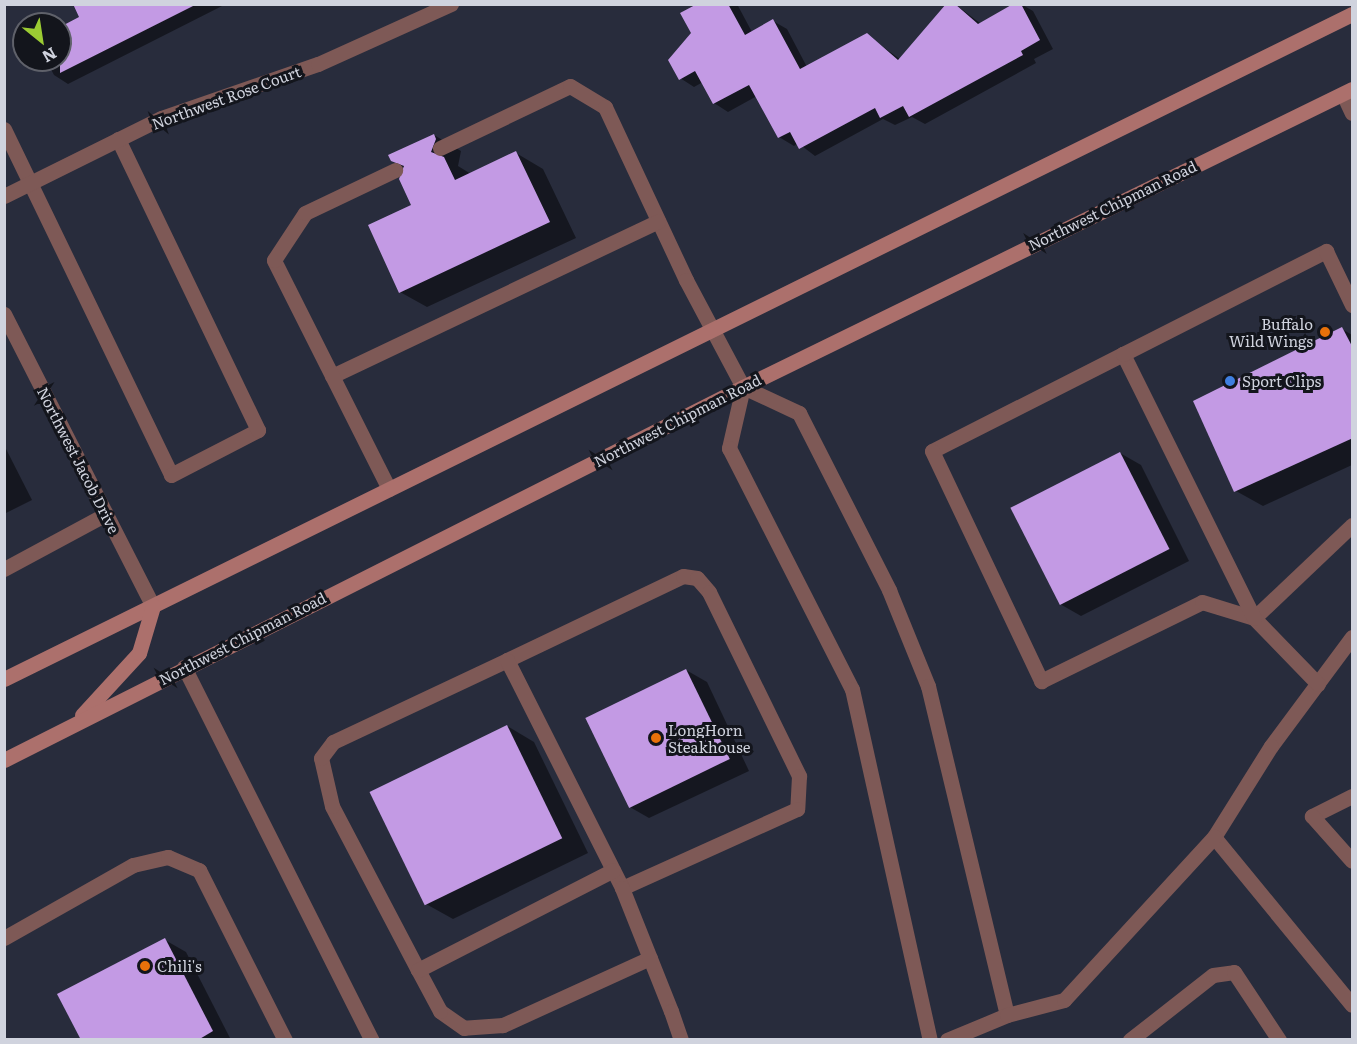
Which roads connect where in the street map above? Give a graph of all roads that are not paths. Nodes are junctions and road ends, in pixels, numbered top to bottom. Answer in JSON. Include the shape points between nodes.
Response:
{"nodes":[{"id":1,"x":451,"y":4,"type":"edge"},
{"id":2,"x":1353,"y":14,"type":"edge"},
{"id":3,"x":1353,"y":78,"type":"edge"},
{"id":4,"x":1348,"y":92,"type":"edge"},
{"id":5,"x":1353,"y":113,"type":"edge"},
{"id":6,"x":4,"y":129,"type":"edge"},
{"id":7,"x":118,"y":139,"type":"junction"},
{"id":8,"x":440,"y":148,"type":"dead end"},
{"id":9,"x":395,"y":170,"type":"dead end"},
{"id":10,"x":29,"y":184,"type":"junction"},
{"id":11,"x":4,"y":196,"type":"edge"},
{"id":12,"x":658,"y":221,"type":"junction"},
{"id":13,"x":1353,"y":305,"type":"edge"},
{"id":14,"x":4,"y":314,"type":"edge"},
{"id":15,"x":712,"y":329,"type":"junction"},
{"id":16,"x":1123,"y":354,"type":"junction"},
{"id":17,"x":332,"y":376,"type":"junction"},
{"id":18,"x":743,"y":387,"type":"junction"},
{"id":19,"x":389,"y":489,"type":"junction"},
{"id":20,"x":106,"y":514,"type":"junction"},
{"id":21,"x":1353,"y":525,"type":"edge"},
{"id":22,"x":4,"y":569,"type":"edge"},
{"id":23,"x":153,"y":606,"type":"junction"},
{"id":24,"x":1254,"y":618,"type":"junction"},
{"id":25,"x":1353,"y":637,"type":"edge"},
{"id":26,"x":507,"y":660,"type":"junction"},
{"id":27,"x":184,"y":666,"type":"junction"},
{"id":28,"x":4,"y":679,"type":"edge"},
{"id":29,"x":1318,"y":684,"type":"junction"},
{"id":30,"x":74,"y":723,"type":"junction"},
{"id":31,"x":4,"y":760,"type":"edge"},
{"id":32,"x":1353,"y":796,"type":"edge"},
{"id":33,"x":1214,"y":837,"type":"junction"},
{"id":34,"x":1353,"y":861,"type":"edge"},
{"id":35,"x":613,"y":870,"type":"junction"},
{"id":36,"x":622,"y":888,"type":"junction"},
{"id":37,"x":4,"y":938,"type":"edge"},
{"id":38,"x":650,"y":958,"type":"junction"},
{"id":39,"x":418,"y":970,"type":"junction"},
{"id":40,"x":1353,"y":1005,"type":"edge"},
{"id":41,"x":1007,"y":1015,"type":"junction"},
{"id":42,"x":285,"y":1040,"type":"edge"},
{"id":43,"x":372,"y":1040,"type":"edge"},
{"id":44,"x":681,"y":1040,"type":"edge"},
{"id":45,"x":930,"y":1040,"type":"edge"},
{"id":46,"x":947,"y":1040,"type":"edge"},
{"id":47,"x":1130,"y":1040,"type":"edge"},
{"id":48,"x":1279,"y":1040,"type":"edge"}],
"edges":[{"from":1,"to":7,"type":"street","name":"Northwest Rose Court","via":[[318,64],[160,118]]},
{"from":2,"to":15,"type":"main road"},
{"from":3,"to":4,"type":"main road"},
{"from":4,"to":5,"type":"street"},
{"from":4,"to":18,"type":"main road","name":"Northwest Chipman Road"},
{"from":6,"to":10,"type":"street"},
{"from":7,"to":10,"type":"street","name":"Northwest Rose Court"},
{"from":7,"to":10,"type":"street","via":[[258,430],[171,475]]},
{"from":8,"to":12,"type":"street","via":[[570,86],[605,107]]},
{"from":9,"to":17,"type":"street","via":[[305,213],[274,260]]},
{"from":10,"to":11,"type":"street","name":"Northwest Rose Court"},
{"from":12,"to":15,"type":"street"},
{"from":12,"to":17,"type":"street"},
{"from":13,"to":16,"type":"street","via":[[1326,251]]},
{"from":14,"to":20,"type":"street","name":"Northwest Jacob Drive"},
{"from":15,"to":18,"type":"street"},
{"from":15,"to":19,"type":"main road"},
{"from":16,"to":24,"type":"street"},
{"from":16,"to":24,"type":"street","via":[[932,451],[1041,681],[1202,602]]},
{"from":17,"to":19,"type":"street"},
{"from":18,"to":27,"type":"main road","name":"Northwest Chipman Road"},
{"from":18,"to":41,"type":"street","via":[[799,413],[889,590],[928,686]]},
{"from":18,"to":45,"type":"street","via":[[729,448],[852,689]]},
{"from":19,"to":23,"type":"main road"},
{"from":20,"to":22,"type":"street"},
{"from":20,"to":23,"type":"street","name":"Northwest Jacob Drive"},
{"from":21,"to":24,"type":"street"},
{"from":23,"to":28,"type":"main road"},
{"from":23,"to":30,"type":"main road","via":[[139,653]]},
{"from":24,"to":29,"type":"street"},
{"from":25,"to":29,"type":"street"},
{"from":26,"to":35,"type":"street"},
{"from":26,"to":36,"type":"street","via":[[683,576],[698,578],[710,592],[800,776],[797,809]]},
{"from":26,"to":39,"type":"street","via":[[333,742],[321,758],[332,806]]},
{"from":27,"to":30,"type":"main road","name":"Northwest Chipman Road"},
{"from":27,"to":43,"type":"street"},
{"from":29,"to":33,"type":"street","via":[[1271,746]]},
{"from":30,"to":31,"type":"main road","name":"Northwest Chipman Road"},
{"from":32,"to":34,"type":"street","via":[[1312,816]]},
{"from":33,"to":40,"type":"street"},
{"from":33,"to":41,"type":"street","via":[[1064,1000]]},
{"from":35,"to":36,"type":"street"},
{"from":35,"to":39,"type":"street"},
{"from":36,"to":38,"type":"street"},
{"from":37,"to":42,"type":"street","via":[[133,865],[168,857],[199,870]]},
{"from":38,"to":39,"type":"street","via":[[503,1025],[464,1028],[440,1011]]},
{"from":38,"to":44,"type":"street"},
{"from":41,"to":46,"type":"street"},
{"from":47,"to":48,"type":"street","via":[[1213,975],[1234,972]]}]}
